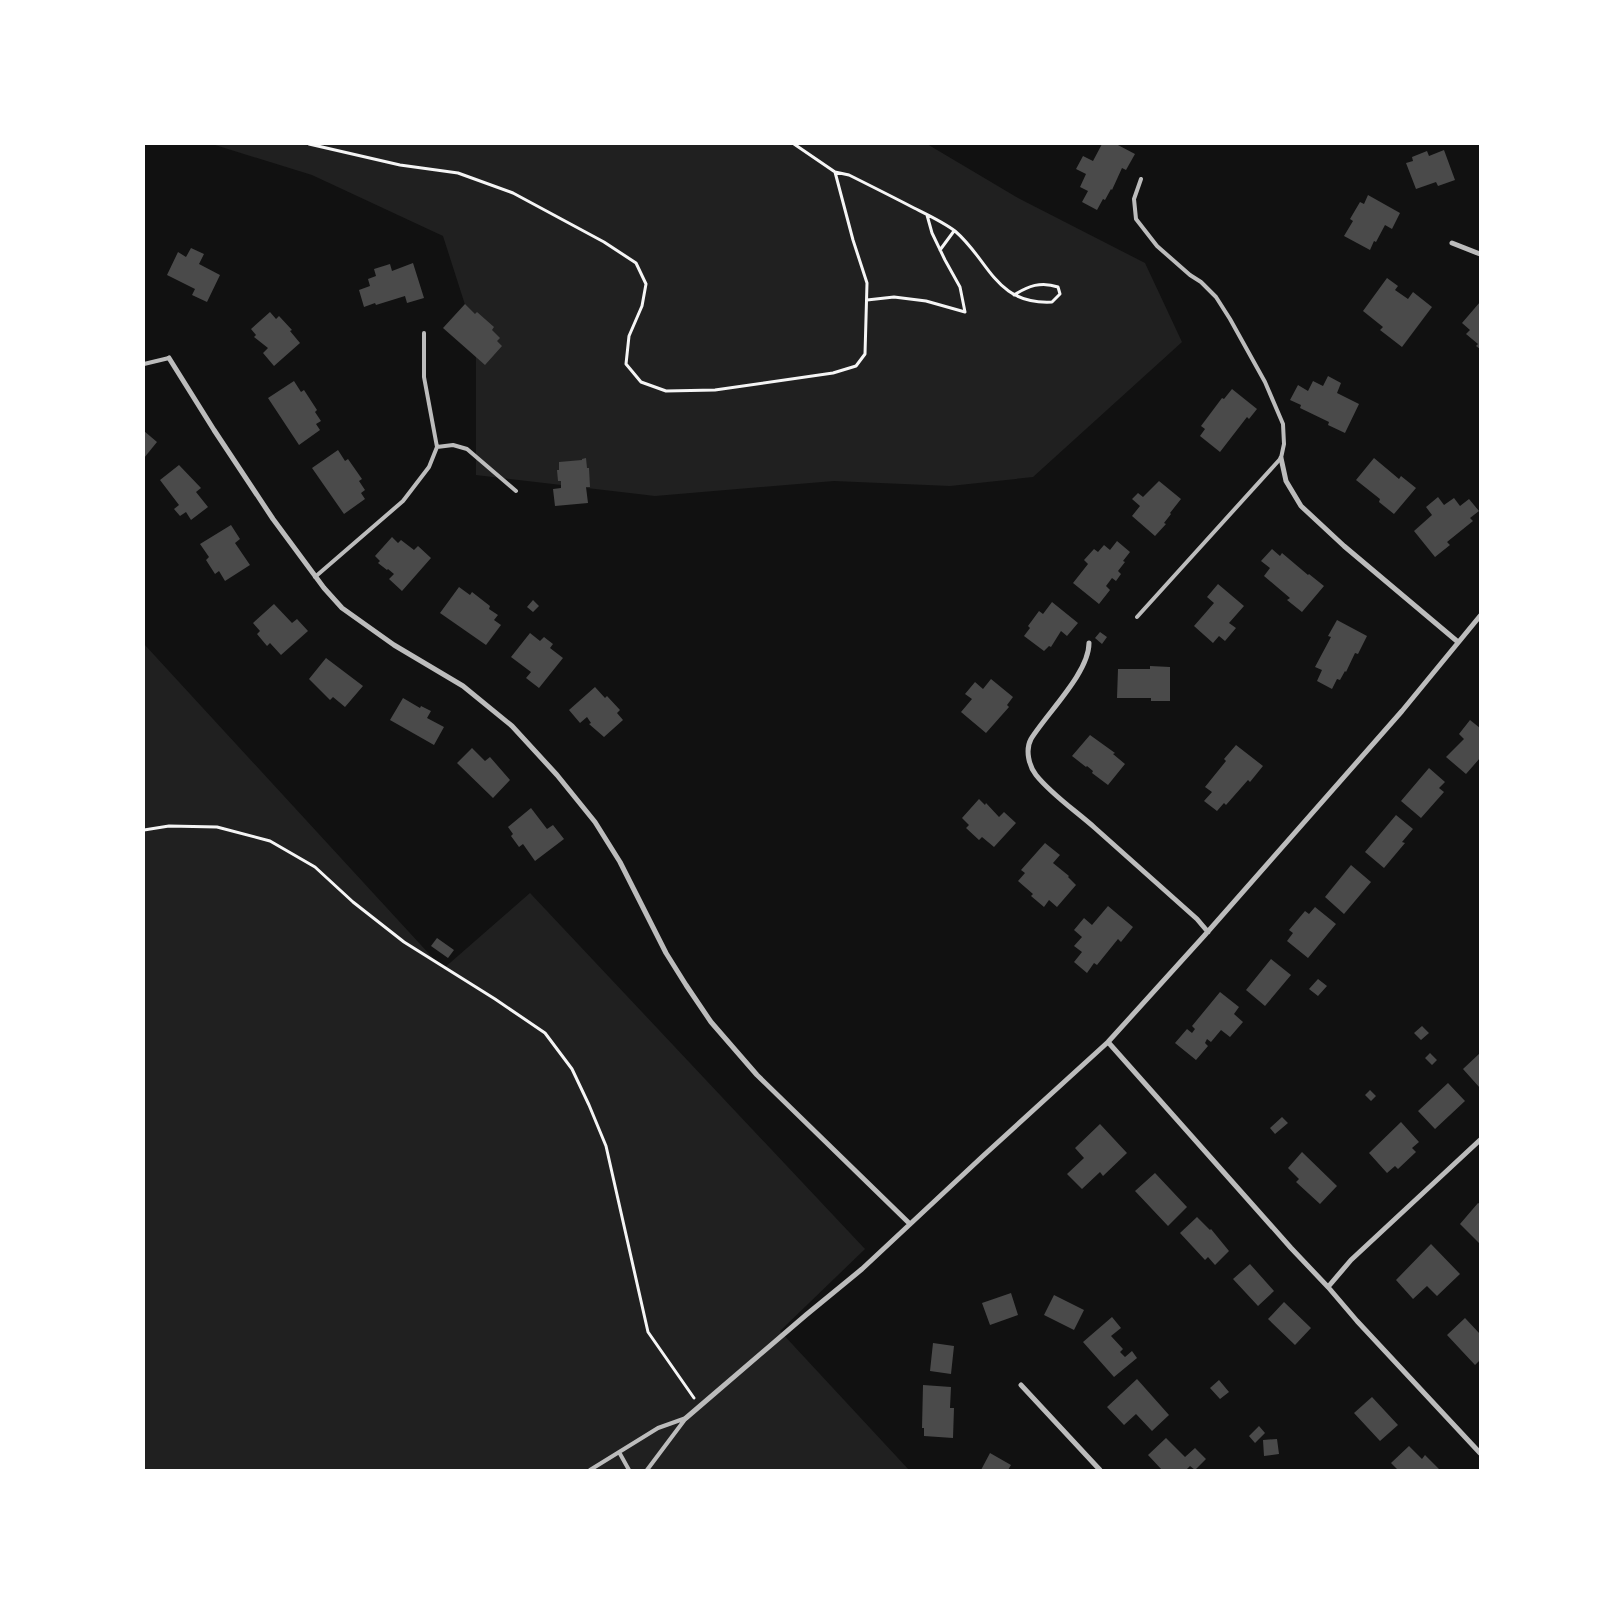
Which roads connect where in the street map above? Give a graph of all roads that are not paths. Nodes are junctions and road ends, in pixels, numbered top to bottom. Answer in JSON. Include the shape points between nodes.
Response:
{"nodes":[{"id":1,"x":1141,"y":179,"type":"dead end"},
{"id":2,"x":1452,"y":243,"type":"dead end"},
{"id":3,"x":1480,"y":254,"type":"edge"},
{"id":4,"x":424,"y":334,"type":"dead end"},
{"id":5,"x":168,"y":358,"type":"joint"},
{"id":6,"x":144,"y":364,"type":"edge"},
{"id":7,"x":437,"y":447,"type":"junction"},
{"id":8,"x":1280,"y":458,"type":"junction"},
{"id":9,"x":516,"y":491,"type":"dead end"},
{"id":10,"x":315,"y":576,"type":"junction"},
{"id":11,"x":1480,"y":616,"type":"edge"},
{"id":12,"x":1136,"y":617,"type":"dead end"},
{"id":13,"x":1458,"y":642,"type":"junction"},
{"id":14,"x":1089,"y":643,"type":"dead end"},
{"id":15,"x":1208,"y":932,"type":"junction"},
{"id":16,"x":1108,"y":1042,"type":"junction"},
{"id":17,"x":1480,"y":1140,"type":"edge"},
{"id":18,"x":910,"y":1224,"type":"junction"},
{"id":19,"x":1328,"y":1287,"type":"junction"},
{"id":20,"x":1021,"y":1384,"type":"dead end"},
{"id":21,"x":686,"y":1418,"type":"junction"},
{"id":22,"x":619,"y":1452,"type":"junction"},
{"id":23,"x":1480,"y":1453,"type":"edge"},
{"id":24,"x":590,"y":1470,"type":"edge"},
{"id":25,"x":629,"y":1470,"type":"edge"},
{"id":26,"x":647,"y":1470,"type":"edge"},
{"id":27,"x":1100,"y":1470,"type":"edge"}],
"edges":[{"from":1,"to":8,"type":"lane","via":[[1134,198],[1136,219],[1157,246],[1211,292],[1230,319],[1265,382],[1283,424],[1284,444]]},
{"from":2,"to":3,"type":"street"},
{"from":4,"to":7,"type":"lane","via":[[424,377]]},
{"from":5,"to":6,"type":"lane"},
{"from":5,"to":10,"type":"street","via":[[273,519]]},
{"from":7,"to":9,"type":"lane","via":[[453,445],[467,449]]},
{"from":7,"to":10,"type":"lane","via":[[430,467],[403,501]]},
{"from":8,"to":12,"type":"lane"},
{"from":8,"to":13,"type":"street","via":[[1286,481],[1301,506]]},
{"from":10,"to":18,"type":"street","via":[[342,608],[394,645],[463,686],[512,726],[557,775],[600,830],[620,862],[666,953],[711,1022],[757,1075]]},
{"from":11,"to":13,"type":"street"},
{"from":13,"to":15,"type":"street","via":[[1402,711]]},
{"from":14,"to":15,"type":"street","via":[[1084,663],[1030,741],[1028,761],[1050,790]]},
{"from":15,"to":16,"type":"street"},
{"from":16,"to":18,"type":"street"},
{"from":16,"to":19,"type":"street"},
{"from":17,"to":19,"type":"street","via":[[1351,1260]]},
{"from":18,"to":21,"type":"street","via":[[862,1269]]},
{"from":19,"to":23,"type":"street"},
{"from":20,"to":27,"type":"street"},
{"from":21,"to":22,"type":"lane","via":[[658,1428]]},
{"from":21,"to":26,"type":"lane"},
{"from":22,"to":24,"type":"lane"},
{"from":22,"to":25,"type":"lane"}]}
